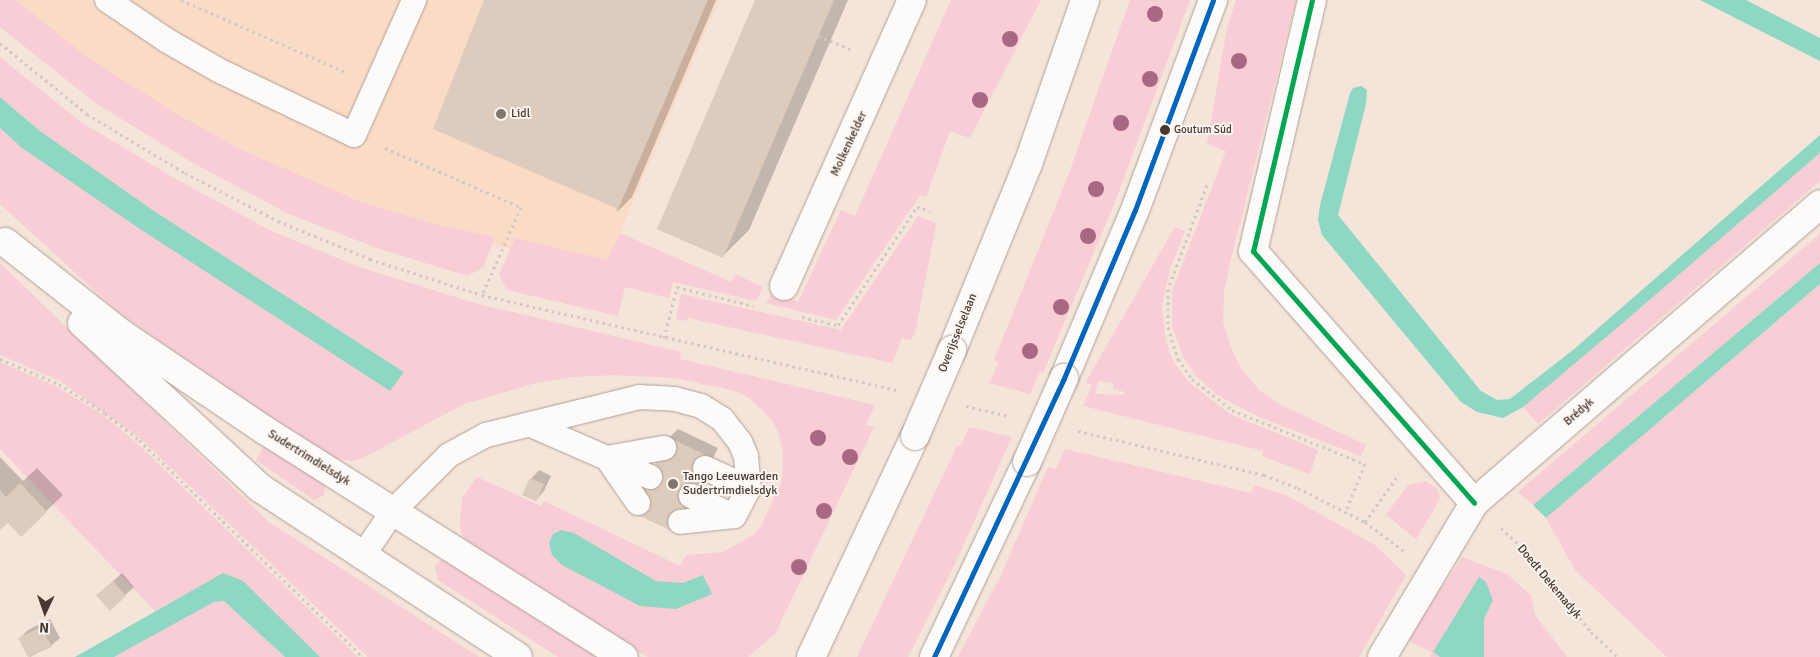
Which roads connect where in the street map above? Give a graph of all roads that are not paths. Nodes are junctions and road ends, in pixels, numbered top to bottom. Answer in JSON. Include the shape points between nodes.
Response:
{"nodes":[{"id":1,"x":107,"y":0,"type":"edge"},
{"id":2,"x":414,"y":0,"type":"edge"},
{"id":3,"x":912,"y":0,"type":"edge"},
{"id":4,"x":1085,"y":0,"type":"edge"},
{"id":5,"x":1213,"y":0,"type":"edge"},
{"id":6,"x":1312,"y":0,"type":"edge"},
{"id":7,"x":1820,"y":204,"type":"edge"},
{"id":8,"x":3,"y":239,"type":"edge"},
{"id":9,"x":784,"y":286,"type":"dead end"},
{"id":10,"x":531,"y":425,"type":"junction"},
{"id":11,"x":664,"y":448,"type":"dead end"},
{"id":12,"x":607,"y":458,"type":"junction"},
{"id":13,"x":705,"y":468,"type":"dead end"},
{"id":14,"x":650,"y":477,"type":"dead end"},
{"id":15,"x":749,"y":488,"type":"junction"},
{"id":16,"x":691,"y":496,"type":"dead end"},
{"id":17,"x":1474,"y":502,"type":"junction"},
{"id":18,"x":638,"y":503,"type":"dead end"},
{"id":19,"x":393,"y":511,"type":"junction"},
{"id":20,"x":734,"y":516,"type":"junction"},
{"id":21,"x":680,"y":522,"type":"dead end"},
{"id":22,"x":362,"y":557,"type":"junction"},
{"id":23,"x":518,"y":657,"type":"edge"},
{"id":24,"x":624,"y":657,"type":"edge"},
{"id":25,"x":811,"y":657,"type":"edge"},
{"id":26,"x":934,"y":657,"type":"edge"},
{"id":27,"x":1382,"y":657,"type":"edge"}],
"edges":[{"from":1,"to":2,"type":"lane","via":[[220,71],[354,135]]},
{"from":3,"to":9,"type":"street","name":"Molkenkelder"},
{"from":4,"to":25,"type":"street","name":"Overijsselselaan","bridge":true,"via":[[1028,164],[952,350]]},
{"from":5,"to":26,"type":"street","bridge":true,"via":[[1135,210],[1064,378]]},
{"from":6,"to":17,"type":"street","via":[[1253,251]]},
{"from":7,"to":17,"type":"street","name":"Brédyk"},
{"from":8,"to":19,"type":"street","name":"Sudertrimdielsdyk","via":[[122,334]]},
{"from":8,"to":22,"type":"street","name":"Sudertrimdielsdyk","via":[[58,301],[260,488]]},
{"from":10,"to":12,"type":"lane"},
{"from":10,"to":15,"type":"lane","via":[[639,398],[675,399],[701,406],[722,419],[740,442],[746,456]]},
{"from":10,"to":19,"type":"lane","via":[[486,435],[449,455]]},
{"from":11,"to":12,"type":"lane"},
{"from":12,"to":14,"type":"lane"},
{"from":12,"to":18,"type":"lane"},
{"from":13,"to":15,"type":"lane"},
{"from":15,"to":20,"type":"lane"},
{"from":16,"to":20,"type":"lane"},
{"from":17,"to":27,"type":"street","name":"Brédyk"},
{"from":19,"to":22,"type":"lane"},
{"from":19,"to":24,"type":"street","name":"Sudertrimdielsdyk"},
{"from":20,"to":21,"type":"lane"},
{"from":22,"to":23,"type":"street","name":"Sudertrimdielsdyk"}]}
